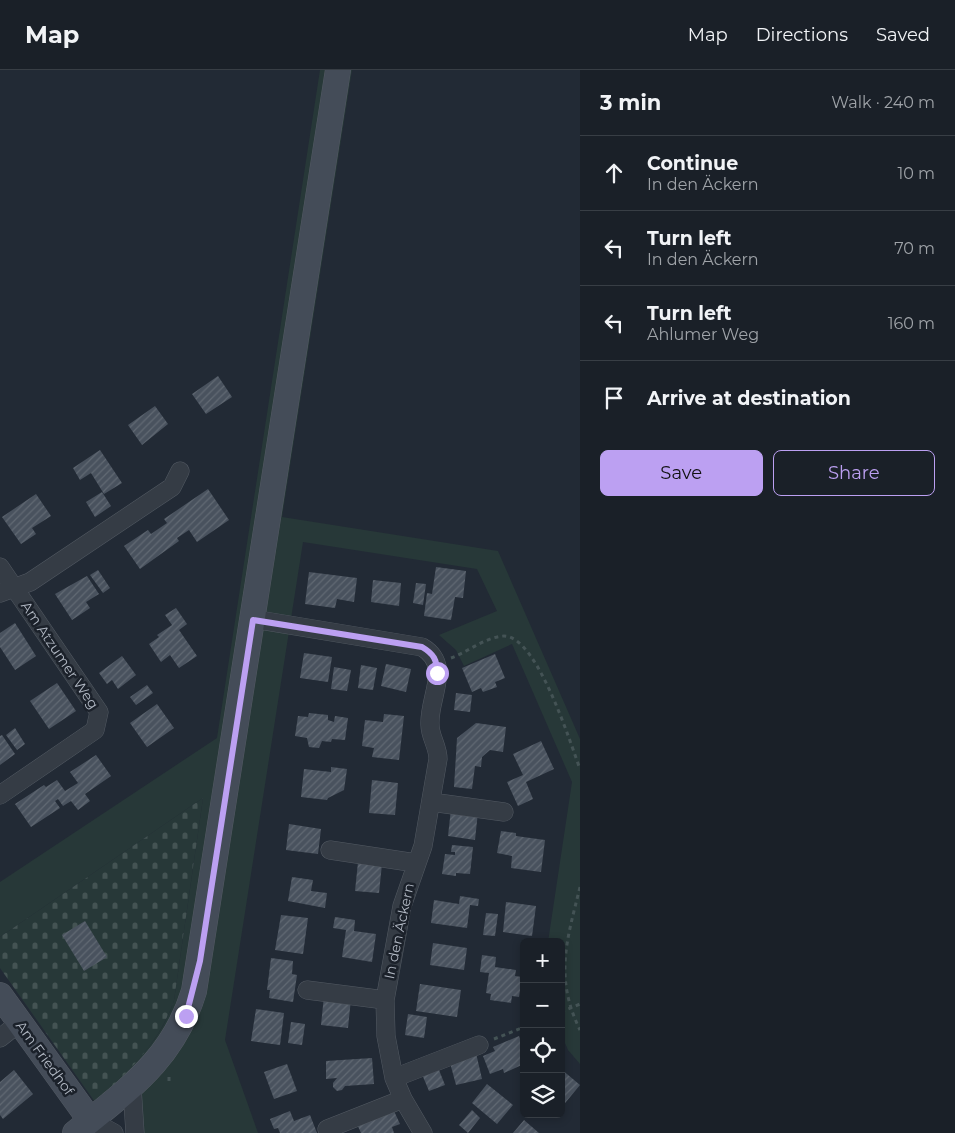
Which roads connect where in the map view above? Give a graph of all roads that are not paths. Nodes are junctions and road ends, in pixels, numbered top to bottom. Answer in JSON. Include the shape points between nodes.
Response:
{"nodes":[{"id":1,"x":338,"y":70,"type":"edge"},
{"id":2,"x":180,"y":471,"type":"dead end"},
{"id":3,"x":0,"y":567,"type":"edge"},
{"id":4,"x":7,"y":590,"type":"edge"},
{"id":5,"x":253,"y":620,"type":"junction"},
{"id":6,"x":0,"y":795,"type":"edge"},
{"id":7,"x":431,"y":802,"type":"junction"},
{"id":8,"x":504,"y":812,"type":"dead end"},
{"id":9,"x":330,"y":850,"type":"dead end"},
{"id":10,"x":416,"y":863,"type":"junction"},
{"id":11,"x":308,"y":990,"type":"dead end"},
{"id":12,"x":0,"y":995,"type":"edge"},
{"id":13,"x":386,"y":1000,"type":"junction"},
{"id":14,"x":19,"y":1023,"type":"junction"},
{"id":15,"x":0,"y":1038,"type":"edge"},
{"id":16,"x":479,"y":1045,"type":"road end"},
{"id":17,"x":394,"y":1078,"type":"junction"},
{"id":18,"x":132,"y":1087,"type":"junction"},
{"id":19,"x":403,"y":1099,"type":"junction"},
{"id":20,"x":83,"y":1127,"type":"edge"},
{"id":21,"x":327,"y":1130,"type":"dead end"},
{"id":22,"x":114,"y":1133,"type":"edge"},
{"id":23,"x":135,"y":1133,"type":"edge"},
{"id":24,"x":423,"y":1133,"type":"edge"}],
"edges":[{"from":1,"to":5,"type":"street"},
{"from":2,"to":4,"type":"street","name":"Am Atzumer Weg","via":[[172,487],[30,582]]},
{"from":3,"to":4,"type":"street","name":"Am Atzumer Weg"},
{"from":4,"to":6,"type":"street","name":"Am Atzumer Weg","via":[[99,712],[95,730]]},
{"from":5,"to":7,"type":"street","name":"In den Äckern","via":[[422,647],[432,652],[437,662],[429,724],[438,748],[438,758]]},
{"from":5,"to":18,"type":"street","via":[[194,991],[186,1016],[171,1042]]},
{"from":7,"to":8,"type":"street"},
{"from":7,"to":10,"type":"street","name":"In den Äckern","via":[[423,846]]},
{"from":9,"to":10,"type":"street"},
{"from":10,"to":13,"type":"street","name":"In den Äckern","via":[[402,906]]},
{"from":11,"to":13,"type":"street"},
{"from":12,"to":14,"type":"street","name":"Am Friedhof"},
{"from":13,"to":17,"type":"street","name":"In den Äckern","via":[[386,1036]]},
{"from":14,"to":15,"type":"street"},
{"from":14,"to":20,"type":"street","name":"Am Friedhof"},
{"from":16,"to":17,"type":"street"},
{"from":17,"to":19,"type":"street","name":"In den Äckern"},
{"from":18,"to":20,"type":"street"},
{"from":18,"to":23,"type":"street"},
{"from":19,"to":21,"type":"street"},
{"from":19,"to":24,"type":"street","name":"In den Äckern"},
{"from":20,"to":22,"type":"street"}]}
